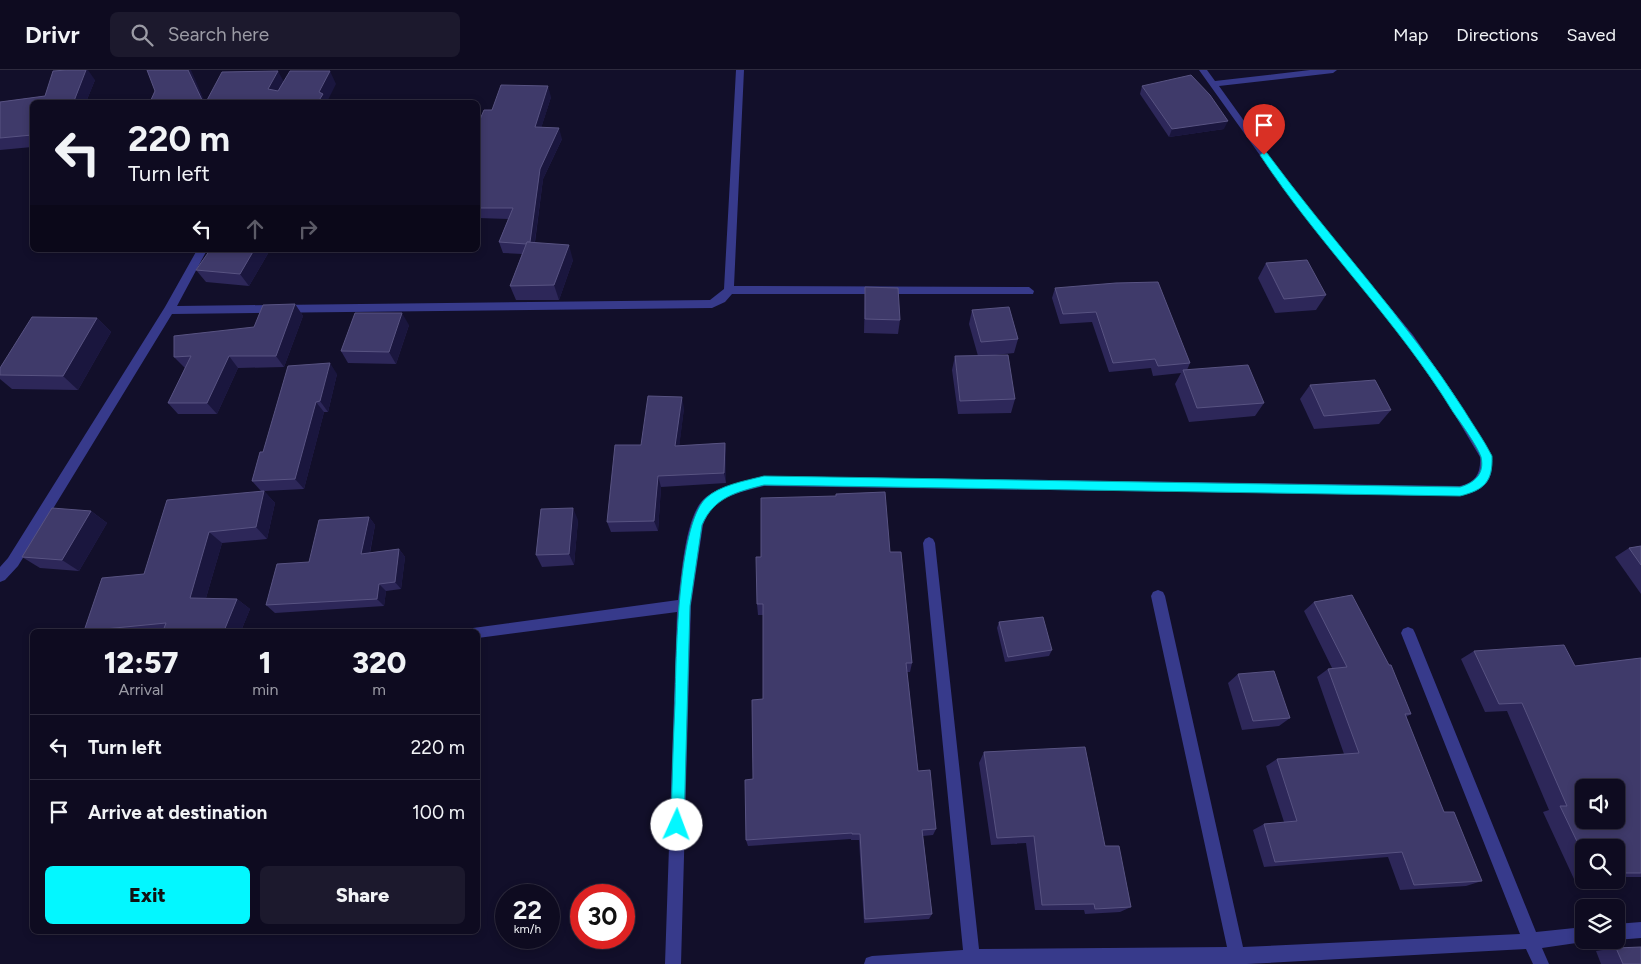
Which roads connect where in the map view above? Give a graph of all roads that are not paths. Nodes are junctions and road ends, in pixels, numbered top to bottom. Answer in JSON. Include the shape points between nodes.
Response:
{"nodes":[{"id":1,"x":740,"y":70,"type":"edge"},
{"id":2,"x":1203,"y":70,"type":"edge"},
{"id":3,"x":1333,"y":70,"type":"edge"},
{"id":4,"x":1213,"y":84,"type":"junction"},
{"id":5,"x":201,"y":252,"type":"edge"},
{"id":6,"x":729,"y":290,"type":"junction"},
{"id":7,"x":1029,"y":290,"type":"dead end"},
{"id":8,"x":169,"y":310,"type":"junction"},
{"id":9,"x":929,"y":543,"type":"dead end"},
{"id":10,"x":0,"y":576,"type":"edge"},
{"id":11,"x":1158,"y":596,"type":"dead end"},
{"id":12,"x":684,"y":606,"type":"junction"},
{"id":13,"x":480,"y":632,"type":"edge"},
{"id":14,"x":1408,"y":633,"type":"dead end"},
{"id":15,"x":1641,"y":930,"type":"edge"},
{"id":16,"x":1625,"y":931,"type":"edge"},
{"id":17,"x":1575,"y":936,"type":"edge"},
{"id":18,"x":1531,"y":941,"type":"junction"},
{"id":19,"x":973,"y":960,"type":"edge"},
{"id":20,"x":1238,"y":960,"type":"edge"},
{"id":21,"x":673,"y":964,"type":"edge"},
{"id":22,"x":872,"y":964,"type":"edge"},
{"id":23,"x":1540,"y":964,"type":"edge"}],
"edges":[{"from":1,"to":6,"type":"street"},
{"from":2,"to":4,"type":"street"},
{"from":3,"to":4,"type":"street"},
{"from":4,"to":12,"type":"street","via":[[1295,198],[1409,338],[1451,398],[1486,456],[1483,479],[1474,488],[1460,491],[764,481],[735,488],[710,502],[702,511]]},
{"from":5,"to":8,"type":"street"},
{"from":6,"to":7,"type":"street"},
{"from":6,"to":8,"type":"street","via":[[712,304]]},
{"from":8,"to":10,"type":"street","via":[[13,562]]},
{"from":9,"to":19,"type":"street"},
{"from":11,"to":20,"type":"street"},
{"from":12,"to":13,"type":"street"},
{"from":12,"to":21,"type":"street"},
{"from":14,"to":18,"type":"street"},
{"from":15,"to":16,"type":"street"},
{"from":17,"to":18,"type":"street"},
{"from":18,"to":20,"type":"street"},
{"from":18,"to":23,"type":"street"},
{"from":19,"to":20,"type":"street"},
{"from":19,"to":22,"type":"street"}]}
